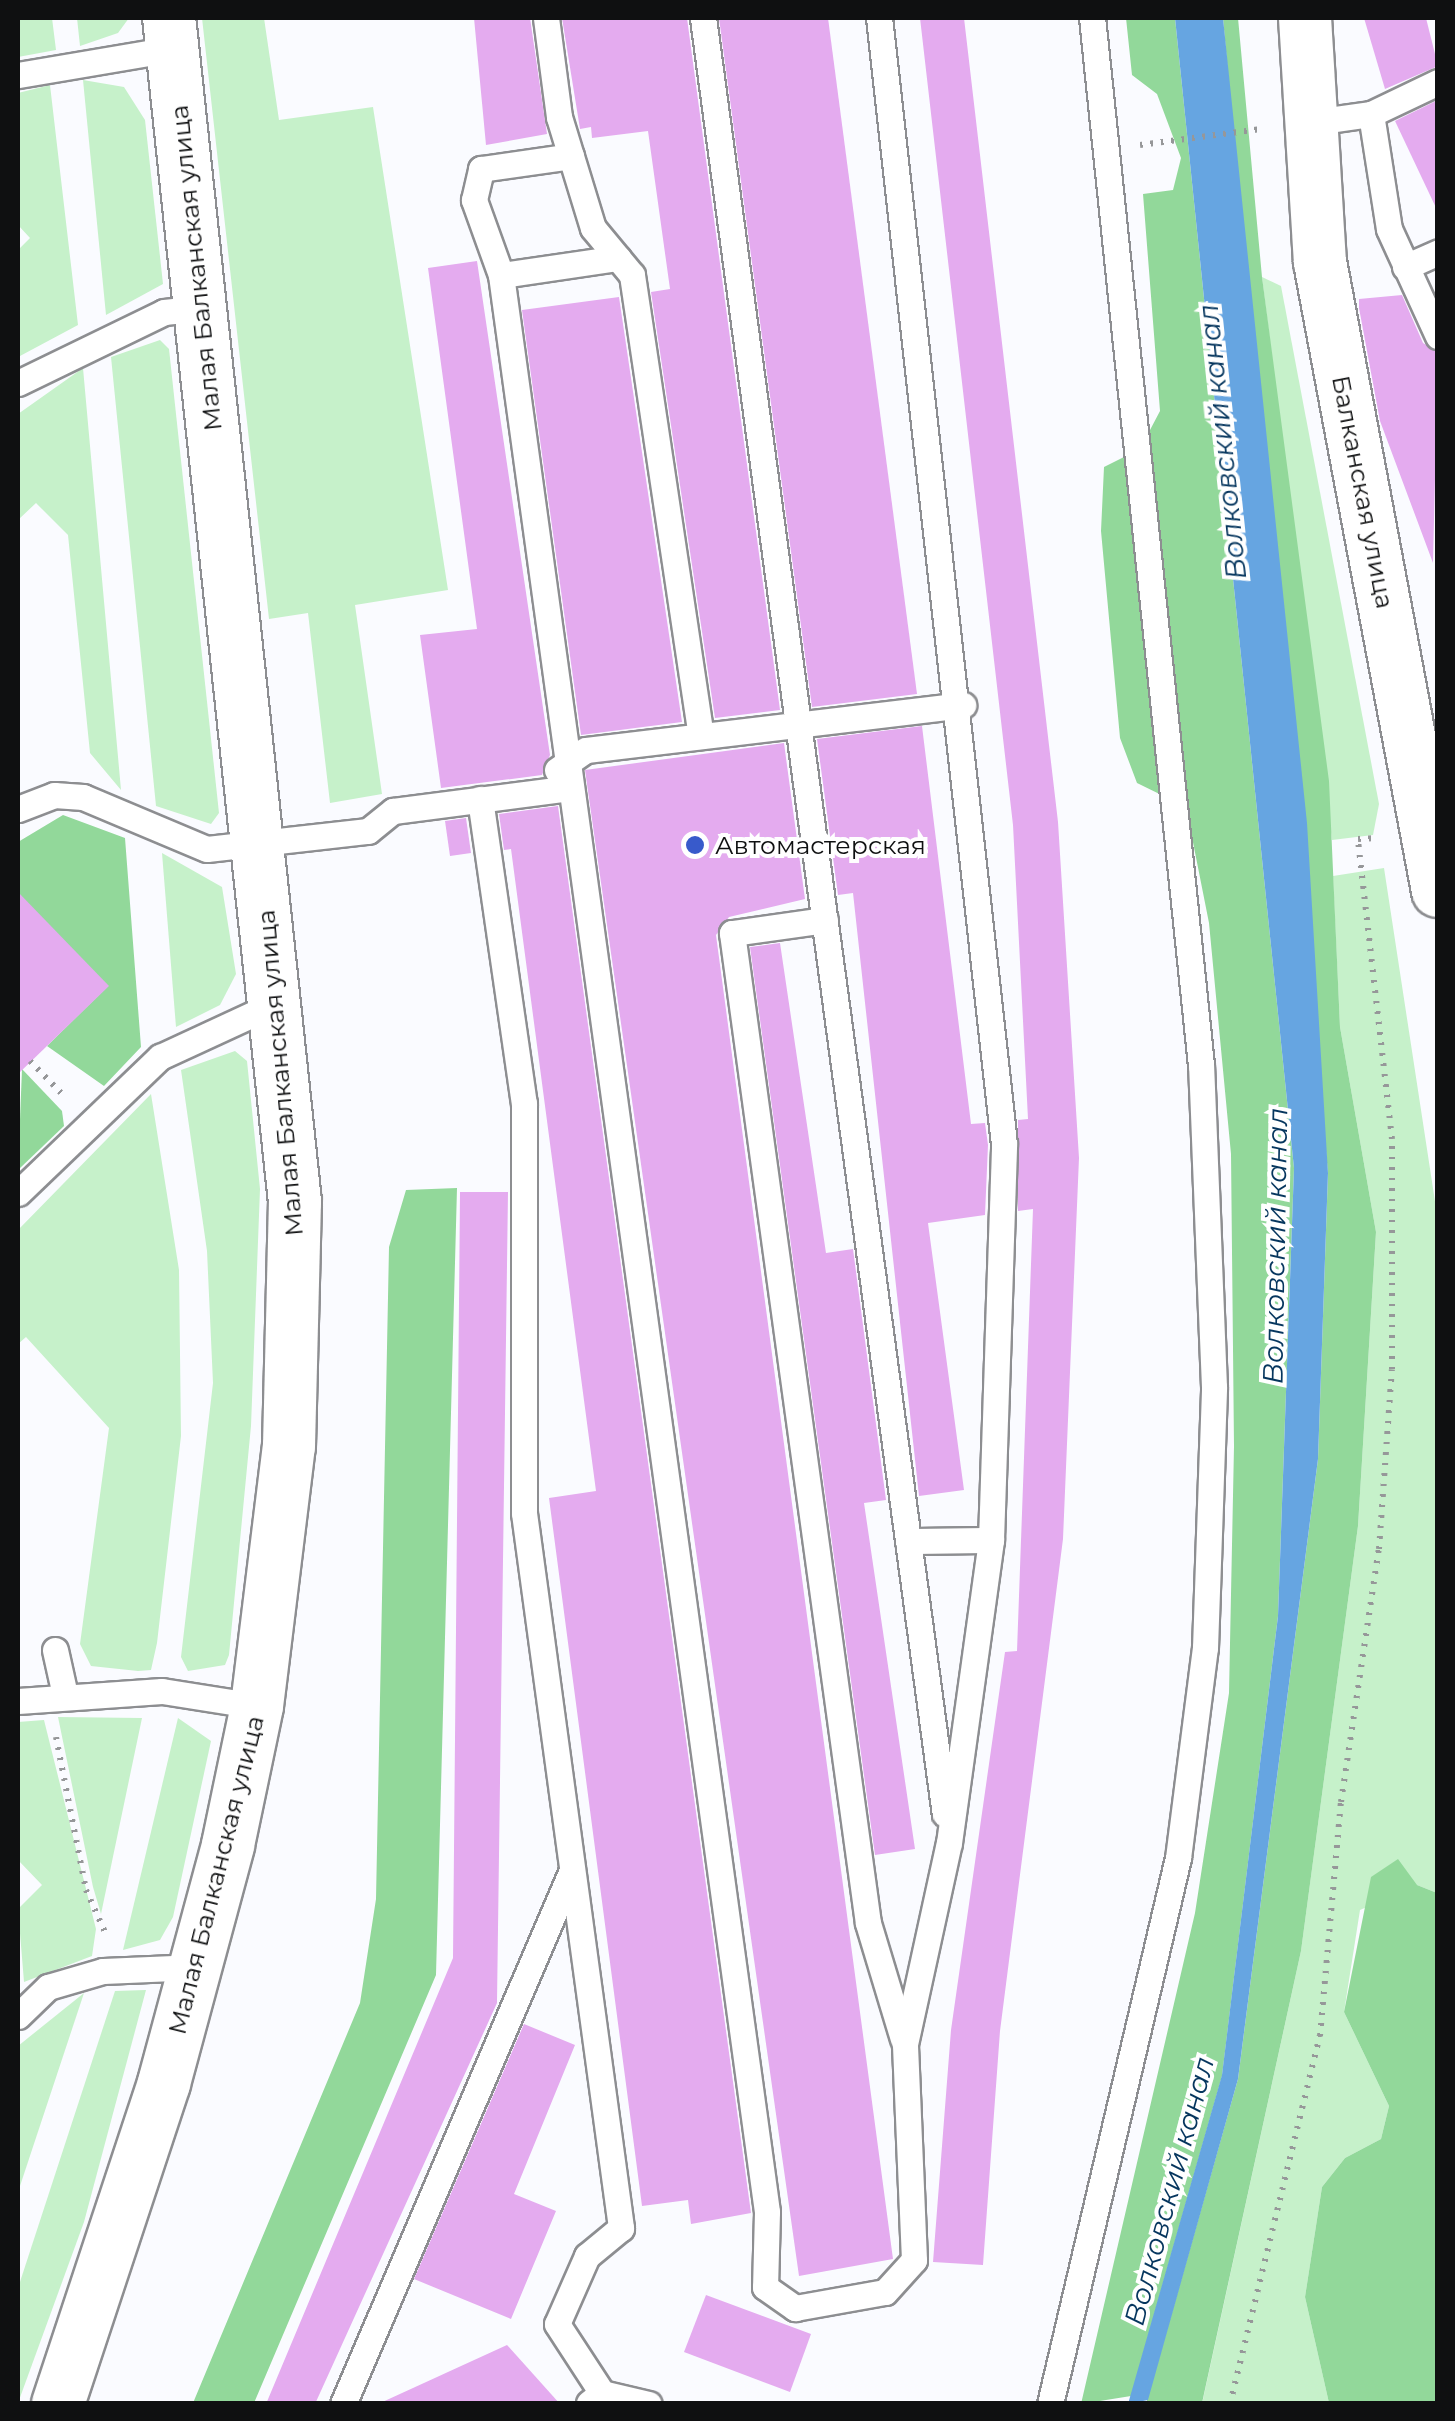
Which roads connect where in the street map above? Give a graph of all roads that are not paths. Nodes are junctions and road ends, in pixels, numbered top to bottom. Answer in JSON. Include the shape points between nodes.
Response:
{"nodes":[{"id":1,"x":546,"y":18,"type":"edge"},
{"id":2,"x":703,"y":18,"type":"edge"},
{"id":3,"x":880,"y":18,"type":"edge"},
{"id":4,"x":1092,"y":18,"type":"edge"},
{"id":5,"x":1305,"y":18,"type":"edge"},
{"id":6,"x":170,"y":34,"type":"edge"},
{"id":7,"x":18,"y":75,"type":"edge"},
{"id":8,"x":1438,"y":82,"type":"edge"},
{"id":9,"x":1293,"y":114,"type":"junction"},
{"id":10,"x":1371,"y":114,"type":"junction"},
{"id":11,"x":571,"y":156,"type":"junction"},
{"id":12,"x":1438,"y":252,"type":"edge"},
{"id":13,"x":618,"y":258,"type":"junction"},
{"id":14,"x":1404,"y":267,"type":"junction"},
{"id":15,"x":500,"y":275,"type":"junction"},
{"id":16,"x":200,"y":308,"type":"junction"},
{"id":17,"x":1438,"y":336,"type":"edge"},
{"id":18,"x":18,"y":382,"type":"edge"},
{"id":19,"x":962,"y":705,"type":"junction"},
{"id":20,"x":799,"y":724,"type":"junction"},
{"id":21,"x":701,"y":736,"type":"junction"},
{"id":22,"x":1428,"y":773,"type":"edge"},
{"id":23,"x":569,"y":776,"type":"junction"},
{"id":24,"x":480,"y":799,"type":"junction"},
{"id":25,"x":18,"y":809,"type":"edge"},
{"id":26,"x":260,"y":844,"type":"junction"},
{"id":27,"x":1438,"y":891,"type":"edge"},
{"id":28,"x":825,"y":920,"type":"junction"},
{"id":29,"x":277,"y":1002,"type":"junction"},
{"id":30,"x":18,"y":1194,"type":"edge"},
{"id":31,"x":991,"y":1540,"type":"junction"},
{"id":32,"x":908,"y":1542,"type":"junction"},
{"id":33,"x":55,"y":1650,"type":"dead end"},
{"id":34,"x":18,"y":1701,"type":"edge"},
{"id":35,"x":256,"y":1706,"type":"junction"},
{"id":36,"x":59,"y":1707,"type":"junction"},
{"id":37,"x":949,"y":1844,"type":"junction"},
{"id":38,"x":571,"y":1873,"type":"junction"},
{"id":39,"x":197,"y":1966,"type":"junction"},
{"id":40,"x":18,"y":2016,"type":"edge"},
{"id":41,"x":904,"y":2044,"type":"junction"},
{"id":42,"x":595,"y":2398,"type":"edge"},
{"id":43,"x":58,"y":2404,"type":"edge"},
{"id":44,"x":342,"y":2404,"type":"edge"},
{"id":45,"x":649,"y":2404,"type":"edge"},
{"id":46,"x":1050,"y":2404,"type":"edge"}],
"edges":[{"from":1,"to":11,"type":"lane"},
{"from":2,"to":20,"type":"lane"},
{"from":3,"to":19,"type":"lane"},
{"from":4,"to":46,"type":"lane","via":[[1201,1066],[1214,1386],[1204,1648],[1178,1858],[1072,2340]]},
{"from":5,"to":9,"type":"street","name":"Балканская улица"},
{"from":6,"to":7,"type":"lane"},
{"from":6,"to":16,"type":"street","name":"Малая Балканская улица"},
{"from":8,"to":10,"type":"lane"},
{"from":9,"to":10,"type":"lane"},
{"from":9,"to":22,"type":"street","name":"Балканская улица"},
{"from":10,"to":14,"type":"lane"},
{"from":11,"to":13,"type":"lane","via":[[593,228]]},
{"from":11,"to":15,"type":"lane","via":[[481,170],[474,200]]},
{"from":12,"to":14,"type":"lane"},
{"from":13,"to":15,"type":"lane"},
{"from":13,"to":21,"type":"lane","via":[[632,275]]},
{"from":14,"to":17,"type":"lane"},
{"from":15,"to":23,"type":"lane"},
{"from":16,"to":18,"type":"lane","via":[[146,320]]},
{"from":16,"to":26,"type":"street","name":"Малая Балканская улица"},
{"from":19,"to":20,"type":"lane"},
{"from":19,"to":31,"type":"lane","via":[[1004,1144]]},
{"from":20,"to":21,"type":"lane"},
{"from":20,"to":28,"type":"lane"},
{"from":21,"to":23,"type":"lane","via":[[586,750]]},
{"from":22,"to":27,"type":"street","name":"Балканская улица"},
{"from":23,"to":24,"type":"lane","via":[[520,795]]},
{"from":23,"to":41,"type":"lane","via":[[767,2212],[765,2287],[795,2308],[885,2292],[914,2260]]},
{"from":24,"to":26,"type":"lane","via":[[392,811],[368,830]]},
{"from":24,"to":38,"type":"lane","via":[[524,1103],[518,1441]]},
{"from":25,"to":26,"type":"lane","via":[[54,795],[82,797],[207,848]]},
{"from":26,"to":29,"type":"street","name":"Малая Балканская улица"},
{"from":28,"to":32,"type":"lane"},
{"from":28,"to":41,"type":"lane","via":[[732,933],[868,1923]]},
{"from":29,"to":30,"type":"lane","via":[[160,1057]]},
{"from":29,"to":35,"type":"street","name":"Малая Балканская улица","via":[[295,1202],[294,1327],[289,1446]]},
{"from":31,"to":32,"type":"lane"},
{"from":31,"to":37,"type":"lane"},
{"from":32,"to":37,"type":"lane"},
{"from":33,"to":36,"type":"lane"},
{"from":34,"to":36,"type":"lane"},
{"from":35,"to":36,"type":"lane","via":[[162,1691]]},
{"from":35,"to":39,"type":"street","name":"Малая Балканская улица"},
{"from":37,"to":41,"type":"lane"},
{"from":38,"to":42,"type":"lane","via":[[622,2228],[586,2256],[556,2324]]},
{"from":38,"to":44,"type":"lane"},
{"from":39,"to":40,"type":"lane","via":[[103,1972],[48,1987]]},
{"from":39,"to":43,"type":"street","name":"Малая Балканская улица"},
{"from":42,"to":45,"type":"lane"}]}
